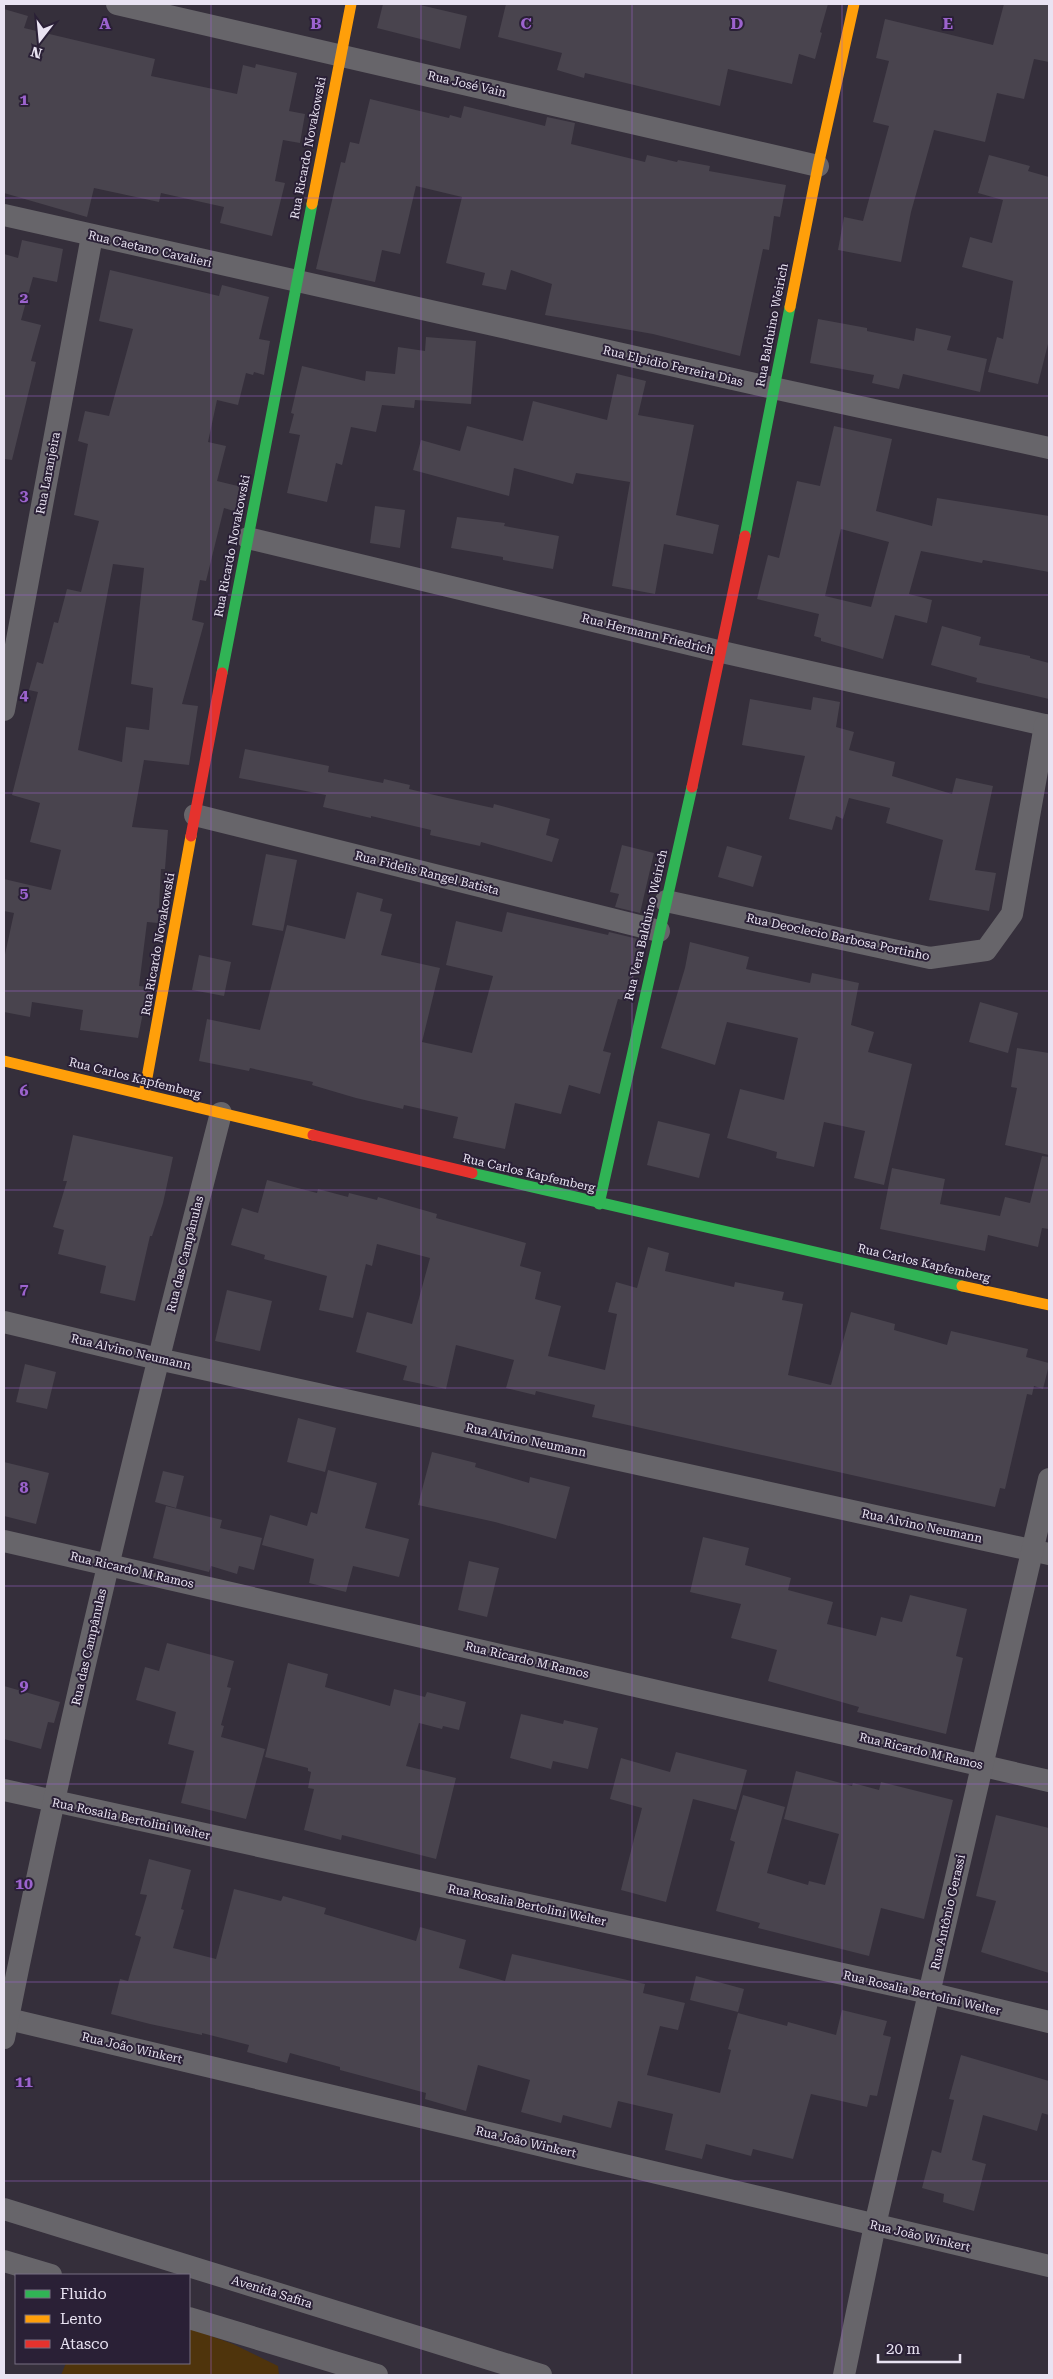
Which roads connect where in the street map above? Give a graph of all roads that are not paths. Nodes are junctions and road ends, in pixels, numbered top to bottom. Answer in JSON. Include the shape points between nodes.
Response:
{"nodes":[{"id":1,"x":117,"y":4,"type":"edge"},
{"id":2,"x":351,"y":4,"type":"edge"},
{"id":3,"x":854,"y":4,"type":"edge"},
{"id":4,"x":340,"y":55,"type":"junction"},
{"id":5,"x":818,"y":166,"type":"junction"},
{"id":6,"x":4,"y":215,"type":"edge"},
{"id":7,"x":92,"y":236,"type":"junction"},
{"id":8,"x":296,"y":282,"type":"junction"},
{"id":9,"x":773,"y":388,"type":"junction"},
{"id":10,"x":1049,"y":448,"type":"edge"},
{"id":11,"x":248,"y":538,"type":"junction"},
{"id":12,"x":722,"y":652,"type":"junction"},
{"id":13,"x":4,"y":710,"type":"edge"},
{"id":14,"x":1047,"y":725,"type":"edge"},
{"id":15,"x":195,"y":815,"type":"junction"},
{"id":16,"x":666,"y":901,"type":"junction"},
{"id":17,"x":659,"y":931,"type":"junction"},
{"id":18,"x":4,"y":1061,"type":"edge"},
{"id":19,"x":144,"y":1094,"type":"junction"},
{"id":20,"x":221,"y":1114,"type":"junction"},
{"id":21,"x":599,"y":1204,"type":"junction"},
{"id":22,"x":1049,"y":1305,"type":"edge"},
{"id":23,"x":4,"y":1322,"type":"edge"},
{"id":24,"x":158,"y":1359,"type":"junction"},
{"id":25,"x":1049,"y":1479,"type":"edge"},
{"id":26,"x":4,"y":1541,"type":"edge"},
{"id":27,"x":1041,"y":1552,"type":"edge"},
{"id":28,"x":108,"y":1564,"type":"junction"},
{"id":29,"x":983,"y":1765,"type":"junction"},
{"id":30,"x":1049,"y":1781,"type":"edge"},
{"id":31,"x":4,"y":1790,"type":"edge"},
{"id":32,"x":55,"y":1802,"type":"junction"},
{"id":33,"x":930,"y":1993,"type":"junction"},
{"id":34,"x":1049,"y":2022,"type":"edge"},
{"id":35,"x":5,"y":2025,"type":"edge"},
{"id":36,"x":4,"y":2209,"type":"edge"},
{"id":37,"x":875,"y":2225,"type":"junction"},
{"id":38,"x":4,"y":2261,"type":"edge"},
{"id":39,"x":1049,"y":2266,"type":"edge"},
{"id":40,"x":47,"y":2274,"type":"edge"},
{"id":41,"x":190,"y":2318,"type":"edge"},
{"id":42,"x":377,"y":2375,"type":"edge"},
{"id":43,"x":541,"y":2375,"type":"edge"},
{"id":44,"x":844,"y":2375,"type":"edge"}],
"edges":[{"from":1,"to":4,"type":"street","name":"Rua José Vain"},
{"from":2,"to":4,"type":"street","name":"Rua Ricardo Novakowski"},
{"from":3,"to":5,"type":"street","name":"Rua Balduino Weirich"},
{"from":4,"to":5,"type":"street","name":"Rua José Vain"},
{"from":4,"to":8,"type":"street","name":"Rua Ricardo Novakowski"},
{"from":5,"to":9,"type":"street","name":"Rua Balduino Weirich"},
{"from":6,"to":7,"type":"street","name":"Rua Caetano Cavalieri"},
{"from":7,"to":8,"type":"street","name":"Rua Caetano Cavalieri"},
{"from":7,"to":13,"type":"street","name":"Rua Laranjeira"},
{"from":8,"to":9,"type":"street","name":"Rua Elpidio Ferreira Dias"},
{"from":8,"to":11,"type":"street","name":"Rua Ricardo Novakowski"},
{"from":9,"to":10,"type":"street","name":"Rua Elpidio Ferreira Dias"},
{"from":9,"to":12,"type":"street","name":"Rua Balduino Weirich"},
{"from":11,"to":12,"type":"street","name":"Rua Hermann Friedrich"},
{"from":11,"to":15,"type":"street","name":"Rua Ricardo Novakowski"},
{"from":12,"to":14,"type":"street","name":"Rua Hermann Friedrich"},
{"from":12,"to":16,"type":"street","name":"Rua Vera Balduino Weirich"},
{"from":14,"to":16,"type":"street","name":"Rua Deoclecio Barbosa Portinho","via":[[1012,914],[986,950],[930,958]]},
{"from":15,"to":17,"type":"street","name":"Rua Fidelis Rangel Batista"},
{"from":15,"to":19,"type":"street","name":"Rua Ricardo Novakowski"},
{"from":16,"to":17,"type":"street","name":"Rua Vera Balduino Weirich"},
{"from":17,"to":21,"type":"street","name":"Rua Vera Balduino Weirich"},
{"from":18,"to":19,"type":"street","name":"Rua Carlos Kapfemberg"},
{"from":19,"to":20,"type":"street","name":"Rua Carlos Kapfemberg"},
{"from":20,"to":21,"type":"street","name":"Rua Carlos Kapfemberg"},
{"from":20,"to":24,"type":"street","name":"Rua das Campânulas"},
{"from":21,"to":22,"type":"street","name":"Rua Carlos Kapfemberg"},
{"from":23,"to":24,"type":"street","name":"Rua Alvino Neumann"},
{"from":24,"to":27,"type":"street","name":"Rua Alvino Neumann"},
{"from":24,"to":28,"type":"street","name":"Rua das Campânulas"},
{"from":25,"to":27,"type":"street","name":"Rua Antônio Gerassi"},
{"from":26,"to":28,"type":"street","name":"Rua Ricardo M Ramos"},
{"from":27,"to":29,"type":"street","name":"Rua Antônio Gerassi"},
{"from":28,"to":29,"type":"street","name":"Rua Ricardo M Ramos"},
{"from":28,"to":32,"type":"street","name":"Rua das Campânulas"},
{"from":29,"to":30,"type":"street","name":"Rua Ricardo M Ramos"},
{"from":29,"to":33,"type":"street","name":"Rua Antônio Gerassi"},
{"from":31,"to":32,"type":"street","name":"Rua Rosalia Bertolini Welter"},
{"from":32,"to":33,"type":"street","name":"Rua Rosalia Bertolini Welter"},
{"from":32,"to":35,"type":"street","name":"Rua das Campânulas"},
{"from":33,"to":34,"type":"street","name":"Rua Rosalia Bertolini Welter"},
{"from":33,"to":37,"type":"street","name":"Rua Antônio Gerassi"},
{"from":35,"to":37,"type":"street","name":"Rua João Winkert"},
{"from":36,"to":43,"type":"street","name":"Avenida Safira"},
{"from":37,"to":39,"type":"street","name":"Rua João Winkert"},
{"from":37,"to":44,"type":"street","name":"Rua Antônio Gerassi"},
{"from":38,"to":40,"type":"street"},
{"from":41,"to":42,"type":"street"}]}
